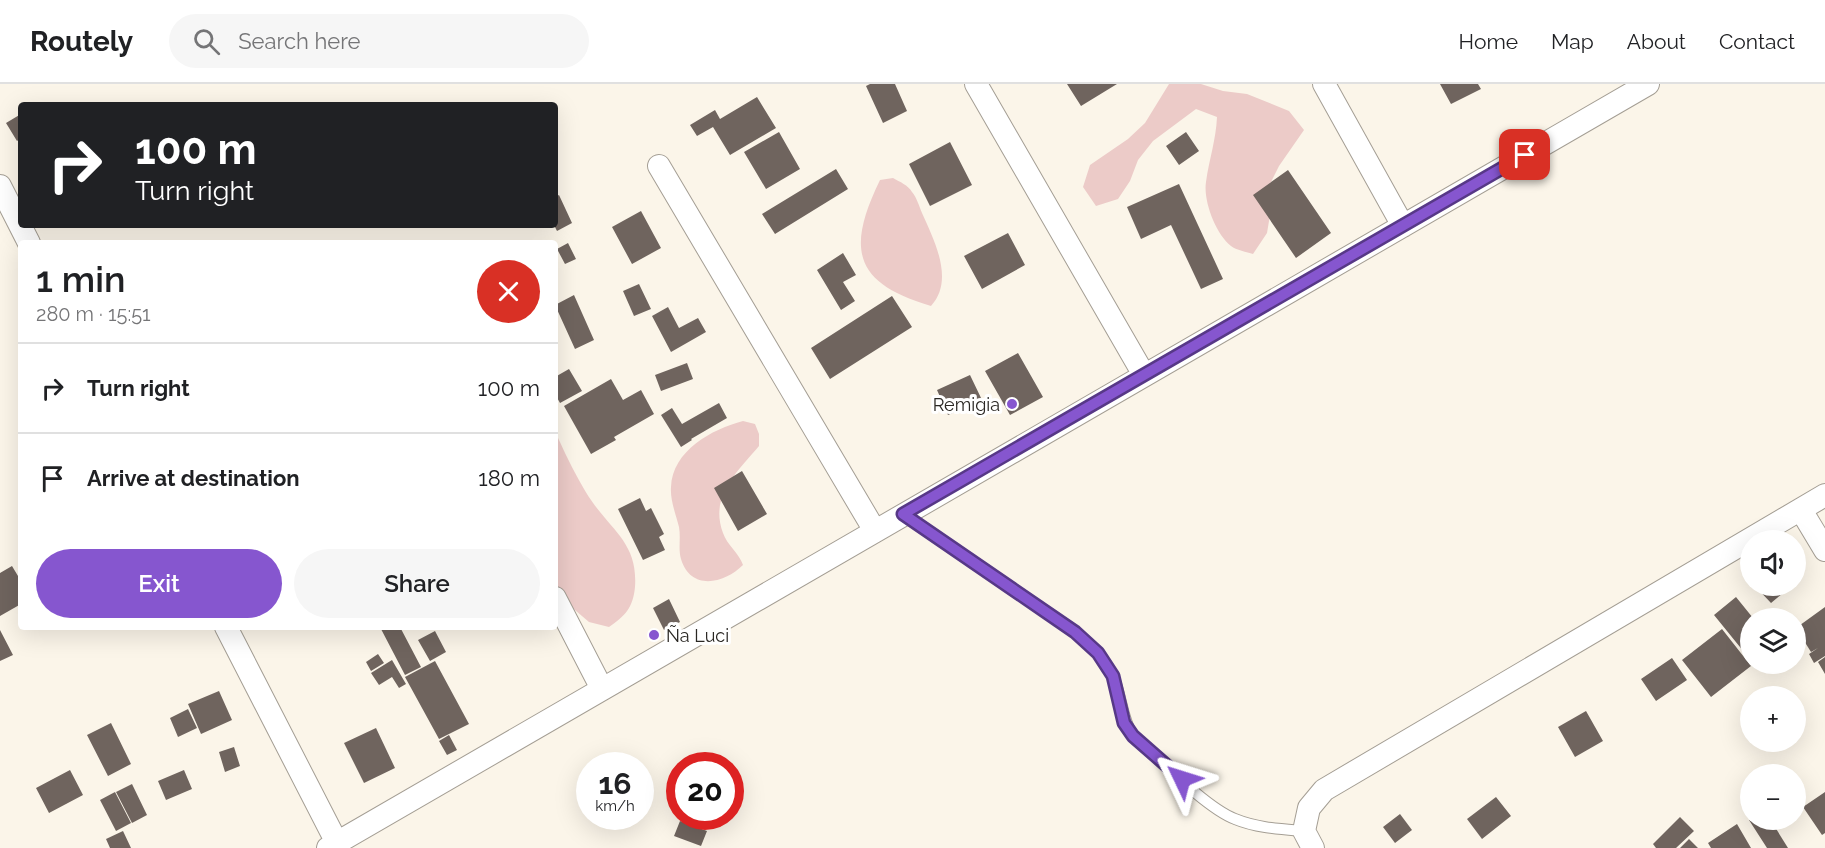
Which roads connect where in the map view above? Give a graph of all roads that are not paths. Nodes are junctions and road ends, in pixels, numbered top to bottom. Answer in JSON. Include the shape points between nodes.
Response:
{"nodes":[{"id":1,"x":976,"y":84,"type":"edge"},
{"id":2,"x":1324,"y":84,"type":"edge"},
{"id":3,"x":1648,"y":84,"type":"edge"},
{"id":4,"x":659,"y":166,"type":"dead end"},
{"id":5,"x":0,"y":186,"type":"edge"},
{"id":6,"x":18,"y":221,"type":"edge"},
{"id":7,"x":1403,"y":226,"type":"junction"},
{"id":8,"x":1144,"y":375,"type":"junction"},
{"id":9,"x":1825,"y":495,"type":"edge"},
{"id":10,"x":1801,"y":510,"type":"junction"},
{"id":11,"x":903,"y":514,"type":"junction"},
{"id":12,"x":875,"y":531,"type":"junction"},
{"id":13,"x":1825,"y":550,"type":"edge"},
{"id":14,"x":558,"y":604,"type":"edge"},
{"id":15,"x":227,"y":630,"type":"edge"},
{"id":16,"x":602,"y":689,"type":"junction"},
{"id":17,"x":1309,"y":840,"type":"edge"},
{"id":18,"x":332,"y":845,"type":"edge"}],
"edges":[{"from":1,"to":8,"type":"street"},
{"from":2,"to":7,"type":"street"},
{"from":3,"to":7,"type":"street"},
{"from":4,"to":12,"type":"street"},
{"from":5,"to":6,"type":"street"},
{"from":7,"to":8,"type":"street"},
{"from":8,"to":11,"type":"street"},
{"from":9,"to":10,"type":"street"},
{"from":10,"to":13,"type":"street"},
{"from":10,"to":17,"type":"street","via":[[1324,790],[1309,808]]},
{"from":11,"to":12,"type":"street"},
{"from":11,"to":17,"type":"lane","via":[[1075,632],[1098,653],[1113,676],[1124,723],[1133,736],[1215,807],[1233,819]]},
{"from":12,"to":16,"type":"street"},
{"from":14,"to":16,"type":"street"},
{"from":15,"to":18,"type":"street"},
{"from":16,"to":18,"type":"street"}]}
